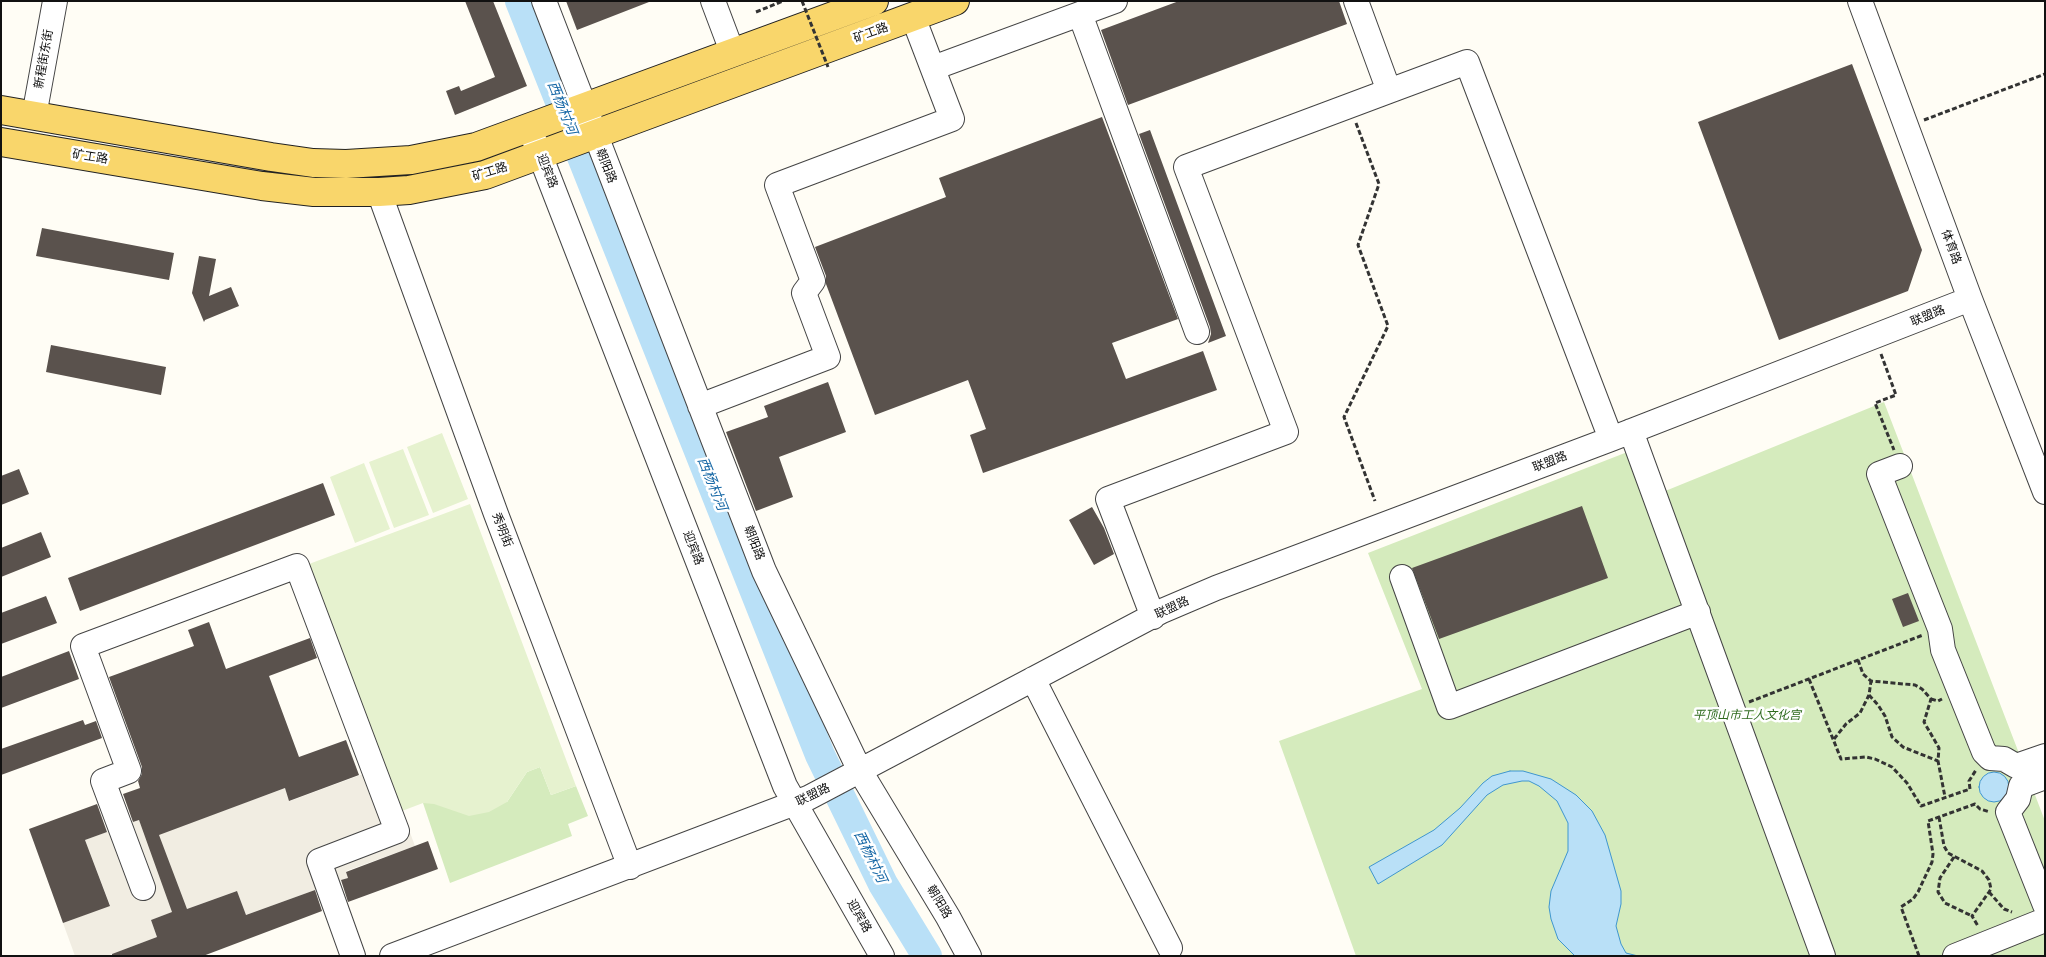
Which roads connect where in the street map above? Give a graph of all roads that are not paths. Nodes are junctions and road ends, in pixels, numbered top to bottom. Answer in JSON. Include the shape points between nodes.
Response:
{"nodes":[{"id":1,"x":55,"y":1,"type":"edge"},
{"id":2,"x":544,"y":1,"type":"edge"},
{"id":3,"x":713,"y":1,"type":"edge"},
{"id":4,"x":955,"y":1,"type":"edge"},
{"id":5,"x":1115,"y":1,"type":"edge"},
{"id":6,"x":1356,"y":1,"type":"edge"},
{"id":7,"x":1860,"y":1,"type":"edge"},
{"id":8,"x":871,"y":2,"type":"edge"},
{"id":9,"x":1080,"y":14,"type":"junction"},
{"id":10,"x":913,"y":17,"type":"junction"},
{"id":11,"x":732,"y":54,"type":"junction"},
{"id":12,"x":933,"y":68,"type":"junction"},
{"id":13,"x":1388,"y":91,"type":"junction"},
{"id":14,"x":585,"y":108,"type":"junction"},
{"id":15,"x":1,"y":110,"type":"edge"},
{"id":16,"x":34,"y":116,"type":"junction"},
{"id":17,"x":539,"y":125,"type":"junction"},
{"id":18,"x":595,"y":136,"type":"junction"},
{"id":19,"x":1,"y":142,"type":"edge"},
{"id":20,"x":550,"y":152,"type":"junction"},
{"id":21,"x":379,"y":192,"type":"junction"},
{"id":22,"x":1970,"y":299,"type":"junction"},
{"id":23,"x":1197,"y":332,"type":"dead end"},
{"id":24,"x":700,"y":406,"type":"junction"},
{"id":25,"x":1621,"y":435,"type":"junction"},
{"id":26,"x":1900,"y":466,"type":"road end"},
{"id":27,"x":2045,"y":492,"type":"edge"},
{"id":28,"x":1402,"y":577,"type":"dead end"},
{"id":29,"x":1698,"y":612,"type":"junction"},
{"id":30,"x":1153,"y":617,"type":"junction"},
{"id":31,"x":1033,"y":679,"type":"junction"},
{"id":32,"x":2045,"y":756,"type":"edge"},
{"id":33,"x":856,"y":773,"type":"junction"},
{"id":34,"x":2045,"y":777,"type":"edge"},
{"id":35,"x":801,"y":801,"type":"junction"},
{"id":36,"x":630,"y":866,"type":"junction"},
{"id":37,"x":144,"y":888,"type":"dead end"},
{"id":38,"x":2042,"y":916,"type":"edge"},
{"id":39,"x":1170,"y":948,"type":"dead end"},
{"id":40,"x":354,"y":956,"type":"edge"},
{"id":41,"x":392,"y":956,"type":"edge"},
{"id":42,"x":882,"y":956,"type":"edge"},
{"id":43,"x":969,"y":956,"type":"edge"},
{"id":44,"x":1824,"y":956,"type":"edge"},
{"id":45,"x":1955,"y":956,"type":"edge"}],
"edges":[{"from":1,"to":16,"type":"street","name":"新程街东街"},
{"from":2,"to":14,"type":"street","name":"朝阳路"},
{"from":3,"to":11,"type":"street"},
{"from":4,"to":10,"type":"main road","name":"矿工路"},
{"from":5,"to":9,"type":"street"},
{"from":6,"to":13,"type":"street"},
{"from":7,"to":22,"type":"street","name":"体育路"},
{"from":8,"to":11,"type":"main road"},
{"from":9,"to":12,"type":"street"},
{"from":9,"to":23,"type":"street"},
{"from":10,"to":12,"type":"street"},
{"from":10,"to":18,"type":"main road","name":"矿工路"},
{"from":11,"to":14,"type":"main road"},
{"from":12,"to":24,"type":"street","via":[[952,119],[777,185],[813,281],[804,293],[828,357]]},
{"from":13,"to":25,"type":"street","via":[[1466,62]]},
{"from":13,"to":30,"type":"street","via":[[1186,167],[1286,432],[1108,499]]},
{"from":14,"to":17,"type":"main road"},
{"from":14,"to":18,"type":"street","name":"朝阳路"},
{"from":15,"to":16,"type":"main road"},
{"from":16,"to":17,"type":"main road","via":[[272,157],[346,164],[411,160],[476,148]]},
{"from":17,"to":20,"type":"street","name":"迎宾路"},
{"from":18,"to":20,"type":"main road","name":"矿工路"},
{"from":18,"to":24,"type":"street","name":"朝阳路"},
{"from":19,"to":21,"type":"main road","name":"矿工路","via":[[262,186],[314,192]]},
{"from":20,"to":21,"type":"main road","name":"矿工路","via":[[485,175],[433,186]]},
{"from":20,"to":35,"type":"street","name":"迎宾路","via":[[785,786]]},
{"from":21,"to":36,"type":"street","name":"秀明街","via":[[496,514]]},
{"from":22,"to":25,"type":"street","name":"联盟路"},
{"from":22,"to":27,"type":"street","name":"体育路"},
{"from":24,"to":33,"type":"street","name":"朝阳路","via":[[764,570]]},
{"from":25,"to":29,"type":"street"},
{"from":25,"to":30,"type":"street","name":"联盟路","via":[[1216,588]]},
{"from":26,"to":32,"type":"street","via":[[1879,474],[1940,628],[1943,650],[1984,752],[1990,758],[2004,759],[2016,766]]},
{"from":28,"to":29,"type":"street","via":[[1449,707]]},
{"from":29,"to":44,"type":"street"},
{"from":30,"to":31,"type":"street","name":"联盟路"},
{"from":31,"to":33,"type":"street","name":"联盟路"},
{"from":31,"to":39,"type":"street"},
{"from":33,"to":35,"type":"street","name":"联盟路"},
{"from":33,"to":43,"type":"street","name":"朝阳路","via":[[948,917]]},
{"from":34,"to":38,"type":"street","via":[[2021,786],[2018,799],[2008,812]]},
{"from":35,"to":36,"type":"street","name":"联盟路"},
{"from":35,"to":42,"type":"street","name":"迎宾路"},
{"from":36,"to":41,"type":"street","name":"联盟路"},
{"from":37,"to":40,"type":"street","via":[[103,781],[129,771],[83,646],[296,566],[397,832],[319,861]]},
{"from":38,"to":45,"type":"street"}]}
